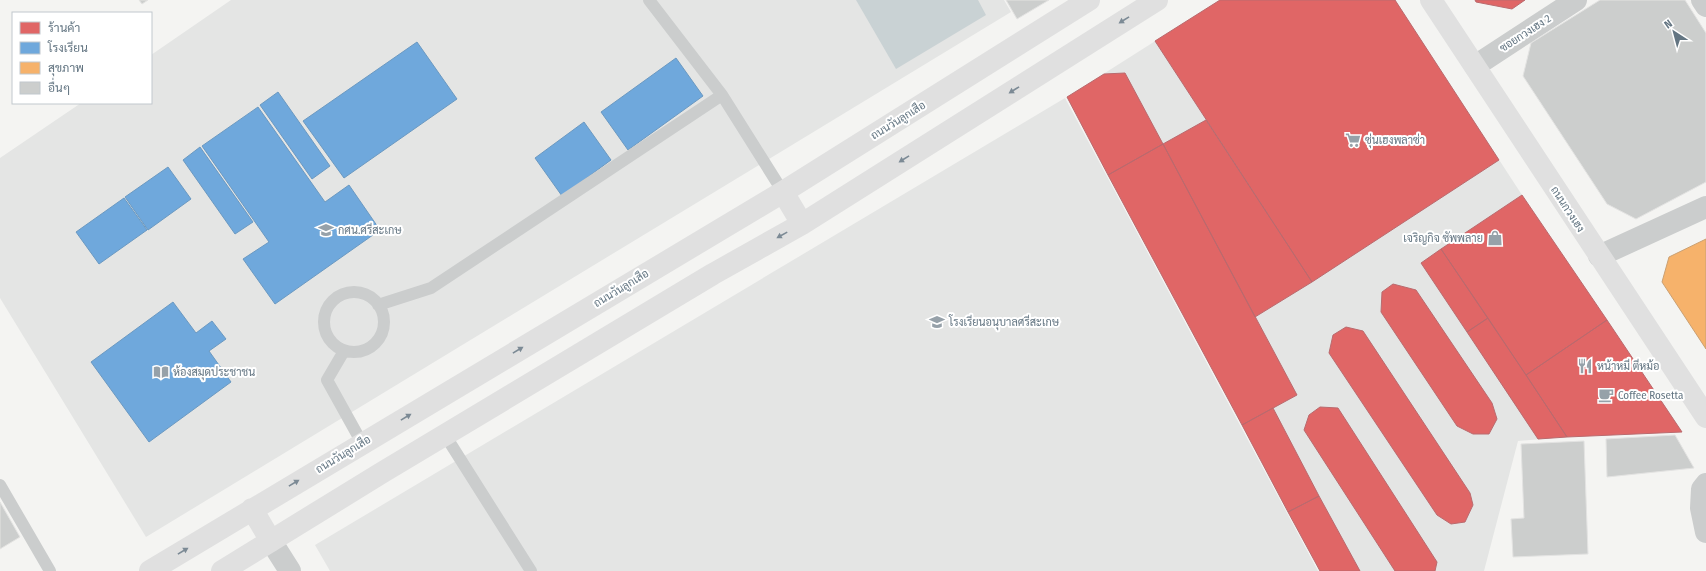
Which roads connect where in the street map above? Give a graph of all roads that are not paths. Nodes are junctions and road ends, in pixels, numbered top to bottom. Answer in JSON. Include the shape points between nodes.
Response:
{"nodes":[{"id":1,"x":649,"y":0,"type":"edge"},
{"id":2,"x":1089,"y":0,"type":"edge"},
{"id":3,"x":1157,"y":0,"type":"edge"},
{"id":4,"x":1432,"y":0,"type":"edge"},
{"id":5,"x":1576,"y":0,"type":"edge"},
{"id":6,"x":1702,"y":0,"type":"edge"},
{"id":7,"x":1706,"y":6,"type":"edge"},
{"id":8,"x":1475,"y":66,"type":"junction"},
{"id":9,"x":722,"y":95,"type":"junction"},
{"id":10,"x":783,"y":192,"type":"junction"},
{"id":11,"x":1706,"y":206,"type":"edge"},
{"id":12,"x":802,"y":224,"type":"junction"},
{"id":13,"x":1599,"y":256,"type":"junction"},
{"id":14,"x":378,"y":305,"type":"junction"},
{"id":15,"x":344,"y":351,"type":"junction"},
{"id":16,"x":1706,"y":417,"type":"edge"},
{"id":17,"x":445,"y":435,"type":"junction"},
{"id":18,"x":362,"y":443,"type":"junction"},
{"id":19,"x":1706,"y":484,"type":"edge"},
{"id":20,"x":0,"y":485,"type":"edge"},
{"id":21,"x":252,"y":509,"type":"junction"},
{"id":22,"x":1706,"y":532,"type":"edge"},
{"id":23,"x":271,"y":541,"type":"junction"},
{"id":24,"x":50,"y":571,"type":"edge"},
{"id":25,"x":150,"y":571,"type":"edge"},
{"id":26,"x":222,"y":571,"type":"edge"},
{"id":27,"x":290,"y":571,"type":"edge"},
{"id":28,"x":531,"y":571,"type":"edge"}],
"edges":[{"from":1,"to":9,"type":"lane"},
{"from":2,"to":10,"type":"street","name":"ถนนวันลูกเสือ"},
{"from":3,"to":12,"type":"street","one_way":true},
{"from":4,"to":8,"type":"street","name":"ถนนกวงเฮง"},
{"from":5,"to":8,"type":"street","name":"ซอยกวงเฮง 2"},
{"from":6,"to":7,"type":"street"},
{"from":8,"to":13,"type":"street","name":"ถนนกวงเฮง"},
{"from":9,"to":10,"type":"lane"},
{"from":9,"to":14,"type":"lane","via":[[430,288]]},
{"from":10,"to":12,"type":"street"},
{"from":18,"to":10,"type":"street","name":"ถนนวันลูกเสือ","one_way":true},
{"from":11,"to":13,"type":"street"},
{"from":12,"to":17,"type":"street","one_way":true,"via":[[713,274]]},
{"from":13,"to":16,"type":"street","name":"ถนนกวงเฮง"},
{"from":14,"to":15,"type":"lane","via":[[383,316],[383,328],[378,340],[357,352]]},
{"from":14,"to":15,"type":"lane","via":[[369,296],[358,292],[345,294],[334,300],[327,310],[324,322],[326,334],[333,344]]},
{"from":15,"to":18,"type":"lane","via":[[327,380]]},
{"from":17,"to":23,"type":"street"},
{"from":17,"to":28,"type":"lane"},
{"from":21,"to":18,"type":"street","name":"ถนนวันลูกเสือ","one_way":true},
{"from":19,"to":22,"type":"street","via":[[1702,489],[1701,508]]},
{"from":20,"to":24,"type":"lane"},
{"from":21,"to":23,"type":"street"},
{"from":25,"to":21,"type":"street","name":"ถนนวันลูกเสือ","one_way":true},
{"from":23,"to":26,"type":"street"},
{"from":23,"to":27,"type":"street"}]}
